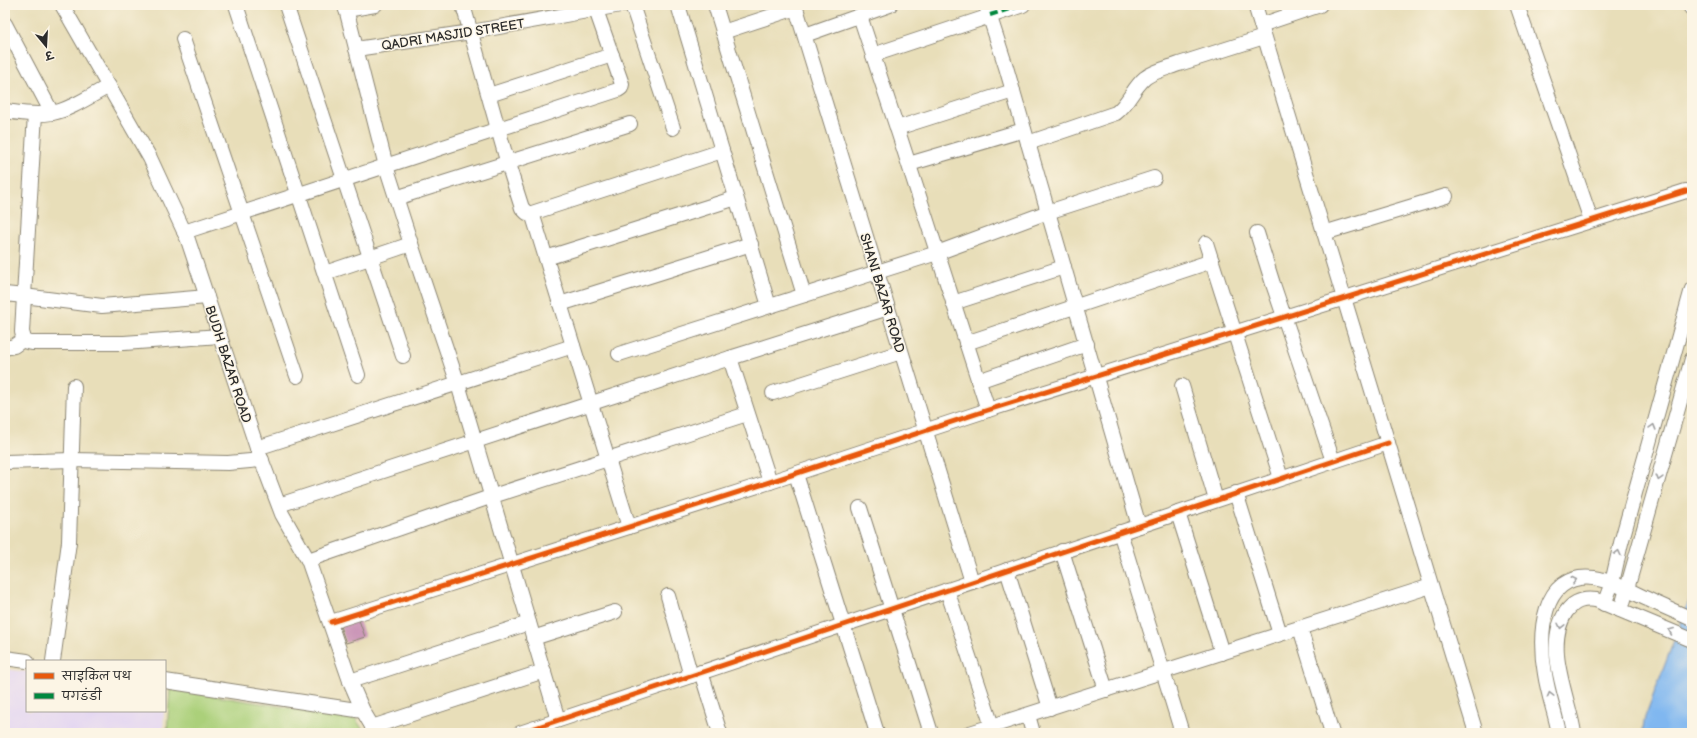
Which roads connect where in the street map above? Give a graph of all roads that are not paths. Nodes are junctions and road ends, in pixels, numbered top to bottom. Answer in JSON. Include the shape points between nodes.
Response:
{"nodes":[{"id":1,"x":62,"y":5,"type":"edge"},
{"id":2,"x":236,"y":5,"type":"edge"},
{"id":3,"x":286,"y":5,"type":"edge"},
{"id":4,"x":374,"y":5,"type":"edge"},
{"id":5,"x":463,"y":5,"type":"edge"},
{"id":6,"x":621,"y":5,"type":"edge"},
{"id":7,"x":632,"y":5,"type":"edge"},
{"id":8,"x":678,"y":5,"type":"edge"},
{"id":9,"x":714,"y":5,"type":"edge"},
{"id":10,"x":890,"y":5,"type":"edge"},
{"id":11,"x":1023,"y":5,"type":"edge"},
{"id":12,"x":1255,"y":5,"type":"edge"},
{"id":13,"x":1320,"y":5,"type":"edge"},
{"id":14,"x":1517,"y":5,"type":"edge"},
{"id":15,"x":1689,"y":5,"type":"edge"},
{"id":16,"x":346,"y":7,"type":"edge"},
{"id":17,"x":795,"y":7,"type":"edge"},
{"id":18,"x":1692,"y":9,"type":"edge"},
{"id":19,"x":596,"y":10,"type":"junction"},
{"id":20,"x":988,"y":10,"type":"edge"},
{"id":21,"x":860,"y":16,"type":"junction"},
{"id":22,"x":5,"y":24,"type":"edge"},
{"id":23,"x":1262,"y":31,"type":"junction"},
{"id":24,"x":471,"y":32,"type":"junction"},
{"id":25,"x":723,"y":32,"type":"junction"},
{"id":26,"x":805,"y":35,"type":"junction"},
{"id":27,"x":183,"y":39,"type":"dead end"},
{"id":28,"x":356,"y":49,"type":"junction"},
{"id":29,"x":873,"y":54,"type":"junction"},
{"id":30,"x":612,"y":55,"type":"junction"},
{"id":31,"x":109,"y":86,"type":"junction"},
{"id":32,"x":1013,"y":90,"type":"junction"},
{"id":33,"x":489,"y":96,"type":"junction"},
{"id":34,"x":5,"y":111,"type":"edge"},
{"id":35,"x":52,"y":113,"type":"junction"},
{"id":36,"x":35,"y":114,"type":"junction"},
{"id":37,"x":630,"y":124,"type":"dead end"},
{"id":38,"x":673,"y":128,"type":"dead end"},
{"id":39,"x":898,"y":128,"type":"junction"},
{"id":40,"x":499,"y":130,"type":"junction"},
{"id":41,"x":1026,"y":136,"type":"junction"},
{"id":42,"x":722,"y":151,"type":"junction"},
{"id":43,"x":508,"y":164,"type":"junction"},
{"id":44,"x":909,"y":164,"type":"junction"},
{"id":45,"x":386,"y":166,"type":"junction"},
{"id":46,"x":1154,"y":178,"type":"dead end"},
{"id":47,"x":345,"y":180,"type":"junction"},
{"id":48,"x":1686,"y":191,"type":"dead end"},
{"id":49,"x":298,"y":195,"type":"junction"},
{"id":50,"x":1446,"y":196,"type":"dead end"},
{"id":51,"x":396,"y":198,"type":"junction"},
{"id":52,"x":736,"y":198,"type":"junction"},
{"id":53,"x":1048,"y":212,"type":"junction"},
{"id":54,"x":242,"y":213,"type":"junction"},
{"id":55,"x":532,"y":213,"type":"junction"},
{"id":56,"x":1591,"y":220,"type":"junction"},
{"id":57,"x":184,"y":232,"type":"junction"},
{"id":58,"x":1258,"y":233,"type":"dead end"},
{"id":59,"x":1324,"y":233,"type":"junction"},
{"id":60,"x":1206,"y":243,"type":"dead end"},
{"id":61,"x":410,"y":244,"type":"junction"},
{"id":62,"x":751,"y":244,"type":"junction"},
{"id":63,"x":937,"y":253,"type":"junction"},
{"id":64,"x":371,"y":258,"type":"junction"},
{"id":65,"x":546,"y":258,"type":"junction"},
{"id":66,"x":1212,"y":261,"type":"junction"},
{"id":67,"x":1064,"y":267,"type":"junction"},
{"id":68,"x":877,"y":272,"type":"junction"},
{"id":69,"x":325,"y":273,"type":"junction"},
{"id":70,"x":1692,"y":289,"type":"edge"},
{"id":71,"x":5,"y":294,"type":"edge"},
{"id":72,"x":804,"y":295,"type":"junction"},
{"id":73,"x":24,"y":296,"type":"junction"},
{"id":74,"x":207,"y":297,"type":"junction"},
{"id":75,"x":1343,"y":298,"type":"junction"},
{"id":76,"x":953,"y":302,"type":"junction"},
{"id":77,"x":560,"y":304,"type":"junction"},
{"id":78,"x":770,"y":306,"type":"junction"},
{"id":79,"x":1076,"y":306,"type":"junction"},
{"id":80,"x":888,"y":308,"type":"junction"},
{"id":81,"x":1285,"y":316,"type":"junction"},
{"id":82,"x":1235,"y":333,"type":"junction"},
{"id":83,"x":220,"y":336,"type":"junction"},
{"id":84,"x":24,"y":339,"type":"junction"},
{"id":85,"x":966,"y":343,"type":"junction"},
{"id":86,"x":1087,"y":344,"type":"junction"},
{"id":87,"x":573,"y":346,"type":"junction"},
{"id":88,"x":5,"y":348,"type":"edge"},
{"id":89,"x":901,"y":352,"type":"junction"},
{"id":90,"x":619,"y":354,"type":"dead end"},
{"id":91,"x":404,"y":356,"type":"dead end"},
{"id":92,"x":730,"y":358,"type":"junction"},
{"id":93,"x":1692,"y":359,"type":"edge"},
{"id":94,"x":358,"y":375,"type":"dead end"},
{"id":95,"x":297,"y":376,"type":"dead end"},
{"id":96,"x":1096,"y":376,"type":"junction"},
{"id":97,"x":978,"y":381,"type":"junction"},
{"id":98,"x":458,"y":384,"type":"junction"},
{"id":99,"x":74,"y":386,"type":"dead end"},
{"id":100,"x":1182,"y":386,"type":"dead end"},
{"id":101,"x":774,"y":393,"type":"dead end"},
{"id":102,"x":591,"y":404,"type":"junction"},
{"id":103,"x":988,"y":410,"type":"junction"},
{"id":104,"x":747,"y":414,"type":"junction"},
{"id":105,"x":927,"y":430,"type":"junction"},
{"id":106,"x":475,"y":442,"type":"junction"},
{"id":107,"x":1388,"y":442,"type":"junction"},
{"id":108,"x":260,"y":454,"type":"junction"},
{"id":109,"x":609,"y":459,"type":"junction"},
{"id":110,"x":72,"y":460,"type":"junction"},
{"id":111,"x":1333,"y":461,"type":"junction"},
{"id":112,"x":5,"y":462,"type":"edge"},
{"id":113,"x":796,"y":474,"type":"junction"},
{"id":114,"x":1281,"y":478,"type":"junction"},
{"id":115,"x":770,"y":482,"type":"junction"},
{"id":116,"x":1236,"y":493,"type":"junction"},
{"id":117,"x":492,"y":496,"type":"junction"},
{"id":118,"x":1216,"y":500,"type":"junction"},
{"id":119,"x":279,"y":506,"type":"junction"},
{"id":120,"x":860,"y":508,"type":"dead end"},
{"id":121,"x":1178,"y":513,"type":"junction"},
{"id":122,"x":1139,"y":526,"type":"junction"},
{"id":123,"x":629,"y":527,"type":"junction"},
{"id":124,"x":1120,"y":532,"type":"junction"},
{"id":125,"x":1062,"y":551,"type":"junction"},
{"id":126,"x":308,"y":560,"type":"junction"},
{"id":127,"x":513,"y":564,"type":"junction"},
{"id":128,"x":1007,"y":570,"type":"junction"},
{"id":129,"x":972,"y":582,"type":"junction"},
{"id":130,"x":1612,"y":583,"type":"junction"},
{"id":131,"x":1431,"y":586,"type":"junction"},
{"id":132,"x":1627,"y":589,"type":"junction"},
{"id":133,"x":946,"y":590,"type":"junction"},
{"id":134,"x":668,"y":596,"type":"dead end"},
{"id":135,"x":1604,"y":604,"type":"junction"},
{"id":136,"x":891,"y":609,"type":"junction"},
{"id":137,"x":1621,"y":610,"type":"junction"},
{"id":138,"x":615,"y":612,"type":"dead end"},
{"id":139,"x":1692,"y":619,"type":"edge"},
{"id":140,"x":331,"y":622,"type":"junction"},
{"id":141,"x":529,"y":623,"type":"junction"},
{"id":142,"x":843,"y":625,"type":"junction"},
{"id":143,"x":1300,"y":628,"type":"junction"},
{"id":144,"x":1280,"y":634,"type":"junction"},
{"id":145,"x":533,"y":638,"type":"junction"},
{"id":146,"x":1692,"y":640,"type":"edge"},
{"id":147,"x":1222,"y":652,"type":"junction"},
{"id":148,"x":5,"y":658,"type":"edge"},
{"id":149,"x":53,"y":660,"type":"edge"},
{"id":150,"x":26,"y":661,"type":"edge"},
{"id":151,"x":544,"y":670,"type":"junction"},
{"id":152,"x":1163,"y":672,"type":"junction"},
{"id":153,"x":696,"y":674,"type":"junction"},
{"id":154,"x":166,"y":681,"type":"edge"},
{"id":155,"x":350,"y":681,"type":"junction"},
{"id":156,"x":1106,"y":690,"type":"junction"},
{"id":157,"x":1050,"y":708,"type":"junction"},
{"id":158,"x":363,"y":711,"type":"junction"},
{"id":159,"x":1028,"y":714,"type":"junction"},
{"id":160,"x":558,"y":720,"type":"junction"},
{"id":161,"x":992,"y":726,"type":"junction"},
{"id":162,"x":374,"y":730,"type":"edge"},
{"id":163,"x":520,"y":733,"type":"edge"},
{"id":164,"x":720,"y":733,"type":"edge"},
{"id":165,"x":877,"y":733,"type":"edge"},
{"id":166,"x":931,"y":733,"type":"edge"},
{"id":167,"x":970,"y":733,"type":"edge"},
{"id":168,"x":1033,"y":733,"type":"edge"},
{"id":169,"x":1182,"y":733,"type":"edge"},
{"id":170,"x":1332,"y":733,"type":"edge"},
{"id":171,"x":1476,"y":733,"type":"edge"},
{"id":172,"x":1559,"y":733,"type":"edge"},
{"id":173,"x":1574,"y":733,"type":"edge"}],
"edges":[{"from":1,"to":31,"type":"street","name":"BUDH BAZAR ROAD"},
{"from":2,"to":49,"type":"street"},
{"from":3,"to":47,"type":"street"},
{"from":4,"to":16,"type":"street"},
{"from":5,"to":24,"type":"street"},
{"from":6,"to":19,"type":"street","name":"QADRI MASJID STREET"},
{"from":7,"to":38,"type":"street"},
{"from":8,"to":42,"type":"street"},
{"from":9,"to":25,"type":"street"},
{"from":10,"to":21,"type":"street"},
{"from":11,"to":20,"type":"street"},
{"from":12,"to":23,"type":"street"},
{"from":13,"to":23,"type":"street"},
{"from":14,"to":56,"type":"street"},
{"from":15,"to":18,"type":"street"},
{"from":16,"to":28,"type":"street"},
{"from":17,"to":25,"type":"street"},
{"from":17,"to":26,"type":"street","name":"SHANI BAZAR ROAD"},
{"from":19,"to":24,"type":"street","name":"QADRI MASJID STREET"},
{"from":19,"to":30,"type":"street"},
{"from":20,"to":29,"type":"street"},
{"from":20,"to":32,"type":"street"},
{"from":21,"to":26,"type":"street"},
{"from":21,"to":29,"type":"street"},
{"from":22,"to":35,"type":"street"},
{"from":23,"to":41,"type":"street","via":[[1151,74],[1116,114]]},
{"from":23,"to":59,"type":"street"},
{"from":24,"to":28,"type":"street","name":"QADRI MASJID STREET"},
{"from":24,"to":33,"type":"street"},
{"from":25,"to":72,"type":"street"},
{"from":26,"to":68,"type":"street","name":"SHANI BAZAR ROAD"},
{"from":27,"to":54,"type":"street"},
{"from":28,"to":45,"type":"street"},
{"from":29,"to":39,"type":"street"},
{"from":30,"to":33,"type":"street"},
{"from":30,"to":40,"type":"street","via":[[622,84],[618,90]]},
{"from":31,"to":35,"type":"street"},
{"from":31,"to":57,"type":"street","name":"BUDH BAZAR ROAD","via":[[150,158]]},
{"from":32,"to":39,"type":"street"},
{"from":32,"to":41,"type":"street"},
{"from":33,"to":40,"type":"street"},
{"from":34,"to":36,"type":"street"},
{"from":35,"to":36,"type":"street"},
{"from":36,"to":73,"type":"street"},
{"from":37,"to":43,"type":"street"},
{"from":39,"to":44,"type":"street"},
{"from":40,"to":43,"type":"street"},
{"from":40,"to":45,"type":"street"},
{"from":41,"to":44,"type":"street"},
{"from":41,"to":53,"type":"street"},
{"from":42,"to":52,"type":"street"},
{"from":42,"to":55,"type":"street"},
{"from":43,"to":51,"type":"street"},
{"from":43,"to":55,"type":"street","via":[[522,208],[527,213]]},
{"from":44,"to":63,"type":"street"},
{"from":45,"to":47,"type":"street"},
{"from":45,"to":51,"type":"street"},
{"from":46,"to":53,"type":"street"},
{"from":47,"to":49,"type":"street"},
{"from":47,"to":64,"type":"street"},
{"from":48,"to":56,"type":"street"},
{"from":49,"to":54,"type":"street"},
{"from":49,"to":69,"type":"street"},
{"from":50,"to":59,"type":"street"},
{"from":51,"to":61,"type":"street"},
{"from":52,"to":62,"type":"street"},
{"from":52,"to":65,"type":"street"},
{"from":53,"to":63,"type":"street"},
{"from":53,"to":67,"type":"street"},
{"from":54,"to":57,"type":"street"},
{"from":54,"to":95,"type":"street"},
{"from":55,"to":65,"type":"street"},
{"from":56,"to":75,"type":"street"},
{"from":57,"to":74,"type":"street","name":"BUDH BAZAR ROAD"},
{"from":58,"to":81,"type":"street"},
{"from":59,"to":75,"type":"street"},
{"from":60,"to":66,"type":"street"},
{"from":61,"to":64,"type":"street"},
{"from":61,"to":98,"type":"street"},
{"from":62,"to":77,"type":"street"},
{"from":62,"to":78,"type":"street"},
{"from":63,"to":68,"type":"street"},
{"from":63,"to":76,"type":"street"},
{"from":64,"to":69,"type":"street"},
{"from":64,"to":91,"type":"street"},
{"from":65,"to":77,"type":"street"},
{"from":66,"to":79,"type":"street"},
{"from":66,"to":82,"type":"street"},
{"from":67,"to":76,"type":"street"},
{"from":67,"to":79,"type":"street"},
{"from":68,"to":72,"type":"street"},
{"from":68,"to":80,"type":"street","name":"SHANI BAZAR ROAD"},
{"from":69,"to":94,"type":"street"},
{"from":130,"to":70,"type":"street","one_way":true},
{"from":71,"to":73,"type":"street"},
{"from":72,"to":78,"type":"street"},
{"from":73,"to":74,"type":"street","via":[[102,306]]},
{"from":73,"to":84,"type":"street"},
{"from":74,"to":83,"type":"street","name":"BUDH BAZAR ROAD"},
{"from":75,"to":81,"type":"street"},
{"from":75,"to":107,"type":"street"},
{"from":76,"to":85,"type":"street"},
{"from":77,"to":87,"type":"street"},
{"from":78,"to":90,"type":"street"},
{"from":79,"to":85,"type":"street"},
{"from":79,"to":86,"type":"street"},
{"from":80,"to":89,"type":"street","name":"SHANI BAZAR ROAD"},
{"from":80,"to":92,"type":"street"},
{"from":81,"to":82,"type":"street"},
{"from":81,"to":111,"type":"street"},
{"from":82,"to":96,"type":"street"},
{"from":82,"to":114,"type":"street"},
{"from":83,"to":84,"type":"street","via":[[124,343],[32,343]]},
{"from":83,"to":108,"type":"street","name":"BUDH BAZAR ROAD"},
{"from":84,"to":88,"type":"street","via":[[14,346]]},
{"from":85,"to":97,"type":"street"},
{"from":86,"to":96,"type":"street"},
{"from":86,"to":97,"type":"street"},
{"from":87,"to":98,"type":"street"},
{"from":87,"to":102,"type":"street"},
{"from":89,"to":101,"type":"street"},
{"from":89,"to":105,"type":"street","name":"SHANI BAZAR ROAD"},
{"from":92,"to":102,"type":"street"},
{"from":92,"to":104,"type":"street"},
{"from":93,"to":132,"type":"street","one_way":true},
{"from":96,"to":103,"type":"street"},
{"from":96,"to":122,"type":"street"},
{"from":97,"to":103,"type":"street"},
{"from":98,"to":106,"type":"street"},
{"from":98,"to":108,"type":"street"},
{"from":99,"to":110,"type":"street"},
{"from":100,"to":118,"type":"street"},
{"from":102,"to":106,"type":"street"},
{"from":102,"to":109,"type":"street"},
{"from":103,"to":105,"type":"street"},
{"from":104,"to":109,"type":"street"},
{"from":104,"to":115,"type":"street"},
{"from":105,"to":113,"type":"street"},
{"from":105,"to":129,"type":"street","name":"SHANI BAZAR ROAD"},
{"from":106,"to":117,"type":"street"},
{"from":106,"to":119,"type":"street"},
{"from":107,"to":111,"type":"street"},
{"from":107,"to":131,"type":"street"},
{"from":108,"to":110,"type":"street","via":[[228,463]]},
{"from":108,"to":119,"type":"street","name":"BUDH BAZAR ROAD"},
{"from":109,"to":117,"type":"street"},
{"from":109,"to":123,"type":"street"},
{"from":110,"to":112,"type":"street"},
{"from":110,"to":149,"type":"street","via":[[69,542]]},
{"from":111,"to":114,"type":"street"},
{"from":113,"to":115,"type":"street"},
{"from":113,"to":142,"type":"street"},
{"from":114,"to":116,"type":"street"},
{"from":115,"to":123,"type":"street"},
{"from":116,"to":118,"type":"street"},
{"from":116,"to":144,"type":"street"},
{"from":117,"to":126,"type":"street"},
{"from":117,"to":127,"type":"street"},
{"from":118,"to":121,"type":"street"},
{"from":119,"to":126,"type":"street","name":"BUDH BAZAR ROAD"},
{"from":120,"to":136,"type":"street"},
{"from":121,"to":122,"type":"street"},
{"from":121,"to":147,"type":"street"},
{"from":122,"to":124,"type":"street"},
{"from":123,"to":127,"type":"street"},
{"from":124,"to":125,"type":"street"},
{"from":124,"to":152,"type":"street"},
{"from":125,"to":128,"type":"street"},
{"from":125,"to":156,"type":"street"},
{"from":126,"to":140,"type":"street","name":"BUDH BAZAR ROAD"},
{"from":127,"to":140,"type":"street"},
{"from":127,"to":141,"type":"street"},
{"from":128,"to":129,"type":"street"},
{"from":128,"to":157,"type":"street"},
{"from":129,"to":133,"type":"street"},
{"from":130,"to":132,"type":"street"},
{"from":130,"to":135,"type":"street"},
{"from":172,"to":130,"type":"street","one_way":true,"via":[[1545,674],[1542,646],[1548,603],[1564,583],[1578,578],[1593,578]]},
{"from":131,"to":143,"type":"street"},
{"from":131,"to":171,"type":"street"},
{"from":132,"to":137,"type":"street"},
{"from":132,"to":139,"type":"street"},
{"from":133,"to":136,"type":"street"},
{"from":133,"to":161,"type":"street"},
{"from":134,"to":153,"type":"street"},
{"from":135,"to":137,"type":"street"},
{"from":135,"to":173,"type":"street","one_way":true,"via":[[1596,600],[1578,601],[1570,606],[1560,630],[1558,665]]},
{"from":136,"to":142,"type":"street"},
{"from":136,"to":166,"type":"street"},
{"from":146,"to":137,"type":"street","one_way":true},
{"from":138,"to":145,"type":"street"},
{"from":140,"to":155,"type":"street","name":"BUDH BAZAR ROAD"},
{"from":141,"to":145,"type":"street"},
{"from":141,"to":155,"type":"street"},
{"from":142,"to":153,"type":"street"},
{"from":142,"to":165,"type":"street"},
{"from":143,"to":144,"type":"street"},
{"from":143,"to":170,"type":"street"},
{"from":144,"to":147,"type":"street"},
{"from":145,"to":151,"type":"street"},
{"from":147,"to":152,"type":"street"},
{"from":148,"to":150,"type":"street"},
{"from":151,"to":160,"type":"street"},
{"from":151,"to":162,"type":"street"},
{"from":152,"to":156,"type":"street"},
{"from":152,"to":169,"type":"street"},
{"from":153,"to":160,"type":"street"},
{"from":153,"to":164,"type":"street"},
{"from":154,"to":158,"type":"street"},
{"from":155,"to":158,"type":"street","name":"BUDH BAZAR ROAD"},
{"from":156,"to":157,"type":"street"},
{"from":157,"to":159,"type":"street"},
{"from":158,"to":162,"type":"street","name":"BUDH BAZAR ROAD"},
{"from":159,"to":161,"type":"street"},
{"from":159,"to":168,"type":"street"},
{"from":160,"to":163,"type":"street"},
{"from":161,"to":167,"type":"street"}]}
